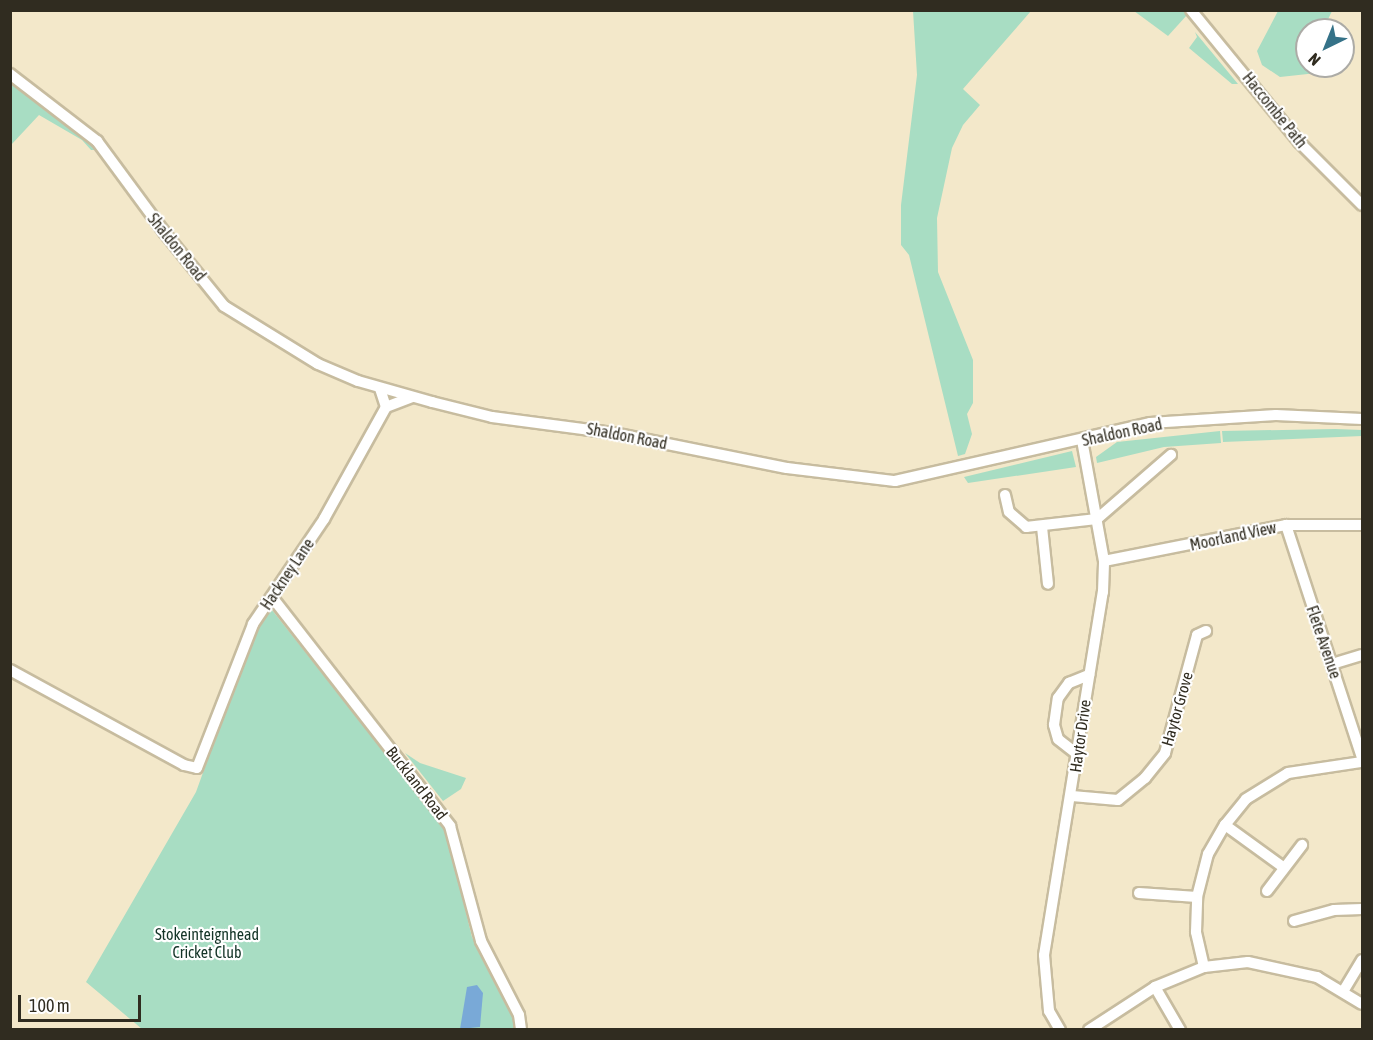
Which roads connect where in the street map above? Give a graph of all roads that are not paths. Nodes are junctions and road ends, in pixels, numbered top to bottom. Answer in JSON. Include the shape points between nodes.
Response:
{"nodes":[{"id":1,"x":1191,"y":10,"type":"edge"},
{"id":2,"x":10,"y":74,"type":"edge"},
{"id":3,"x":1362,"y":205,"type":"edge"},
{"id":4,"x":380,"y":388,"type":"junction"},
{"id":5,"x":412,"y":397,"type":"junction"},
{"id":6,"x":386,"y":407,"type":"junction"},
{"id":7,"x":1362,"y":419,"type":"edge"},
{"id":8,"x":1082,"y":440,"type":"junction"},
{"id":9,"x":1171,"y":455,"type":"dead end"},
{"id":10,"x":1005,"y":495,"type":"dead end"},
{"id":11,"x":1097,"y":519,"type":"junction"},
{"id":12,"x":1286,"y":525,"type":"junction"},
{"id":13,"x":1362,"y":525,"type":"edge"},
{"id":14,"x":1042,"y":527,"type":"junction"},
{"id":15,"x":1104,"y":561,"type":"junction"},
{"id":16,"x":1048,"y":584,"type":"dead end"},
{"id":17,"x":272,"y":597,"type":"junction"},
{"id":18,"x":1206,"y":632,"type":"dead end"},
{"id":19,"x":1362,"y":655,"type":"edge"},
{"id":20,"x":1332,"y":664,"type":"junction"},
{"id":21,"x":10,"y":670,"type":"edge"},
{"id":22,"x":1089,"y":675,"type":"junction"},
{"id":23,"x":1077,"y":754,"type":"junction"},
{"id":24,"x":1362,"y":760,"type":"edge"},
{"id":25,"x":1072,"y":796,"type":"junction"},
{"id":26,"x":1225,"y":825,"type":"junction"},
{"id":27,"x":1302,"y":845,"type":"dead end"},
{"id":28,"x":1283,"y":867,"type":"junction"},
{"id":29,"x":1267,"y":891,"type":"dead end"},
{"id":30,"x":1139,"y":893,"type":"dead end"},
{"id":31,"x":1197,"y":897,"type":"junction"},
{"id":32,"x":1362,"y":909,"type":"edge"},
{"id":33,"x":1294,"y":921,"type":"dead end"},
{"id":34,"x":1362,"y":960,"type":"edge"},
{"id":35,"x":1204,"y":967,"type":"junction"},
{"id":36,"x":1155,"y":987,"type":"junction"},
{"id":37,"x":1344,"y":990,"type":"junction"},
{"id":38,"x":1362,"y":1004,"type":"edge"},
{"id":39,"x":521,"y":1029,"type":"edge"},
{"id":40,"x":1060,"y":1029,"type":"edge"},
{"id":41,"x":1089,"y":1029,"type":"edge"},
{"id":42,"x":1180,"y":1029,"type":"edge"}],
"edges":[{"from":1,"to":3,"type":"street","name":"Haccombe Path","via":[[1299,142]]},
{"from":2,"to":4,"type":"street","name":"Shaldon Road","via":[[97,141],[224,306],[318,364]]},
{"from":4,"to":5,"type":"street","name":"Shaldon Road"},
{"from":4,"to":6,"type":"street"},
{"from":5,"to":6,"type":"street"},
{"from":5,"to":8,"type":"street","name":"Shaldon Road","via":[[492,417],[613,433],[788,468],[895,481]]},
{"from":6,"to":17,"type":"street","name":"Hackney Lane","via":[[324,519]]},
{"from":7,"to":8,"type":"street","name":"Shaldon Road","via":[[1276,415],[1150,423]]},
{"from":8,"to":11,"type":"street","name":"Haytor Drive"},
{"from":9,"to":11,"type":"street"},
{"from":10,"to":14,"type":"street","via":[[1009,512],[1017,523]]},
{"from":11,"to":14,"type":"street"},
{"from":11,"to":15,"type":"street","name":"Haytor Drive"},
{"from":12,"to":13,"type":"street","name":"Moorland View"},
{"from":12,"to":15,"type":"street","name":"Moorland View"},
{"from":12,"to":20,"type":"street","name":"Flete Avenue"},
{"from":14,"to":16,"type":"street"},
{"from":15,"to":22,"type":"street","name":"Haytor Drive","via":[[1103,592]]},
{"from":17,"to":21,"type":"street","name":"Hackney Lane","via":[[253,624],[197,768],[184,765]]},
{"from":17,"to":39,"type":"street","name":"Buckland Road","via":[[450,826],[481,941],[519,1015]]},
{"from":18,"to":25,"type":"street","name":"Haytor Grove","via":[[1197,635],[1165,753],[1145,778],[1118,800]]},
{"from":19,"to":20,"type":"street"},
{"from":20,"to":24,"type":"street","name":"Flete Avenue"},
{"from":22,"to":23,"type":"street","name":"Haytor Drive"},
{"from":22,"to":23,"type":"street","via":[[1069,683],[1058,698],[1054,725],[1058,739]]},
{"from":23,"to":25,"type":"street","name":"Haytor Drive"},
{"from":24,"to":26,"type":"street","via":[[1288,773],[1246,799]]},
{"from":25,"to":40,"type":"street","name":"Haytor Drive","via":[[1044,955],[1049,1011]]},
{"from":26,"to":28,"type":"street"},
{"from":26,"to":31,"type":"street","via":[[1208,854]]},
{"from":27,"to":28,"type":"street"},
{"from":28,"to":29,"type":"street"},
{"from":30,"to":31,"type":"street"},
{"from":31,"to":35,"type":"street","via":[[1196,933]]},
{"from":32,"to":33,"type":"street","via":[[1334,910]]},
{"from":34,"to":37,"type":"street"},
{"from":35,"to":36,"type":"street"},
{"from":35,"to":37,"type":"street","via":[[1248,962],[1281,966]]},
{"from":36,"to":41,"type":"street"},
{"from":36,"to":42,"type":"street"},
{"from":37,"to":38,"type":"street"}]}
